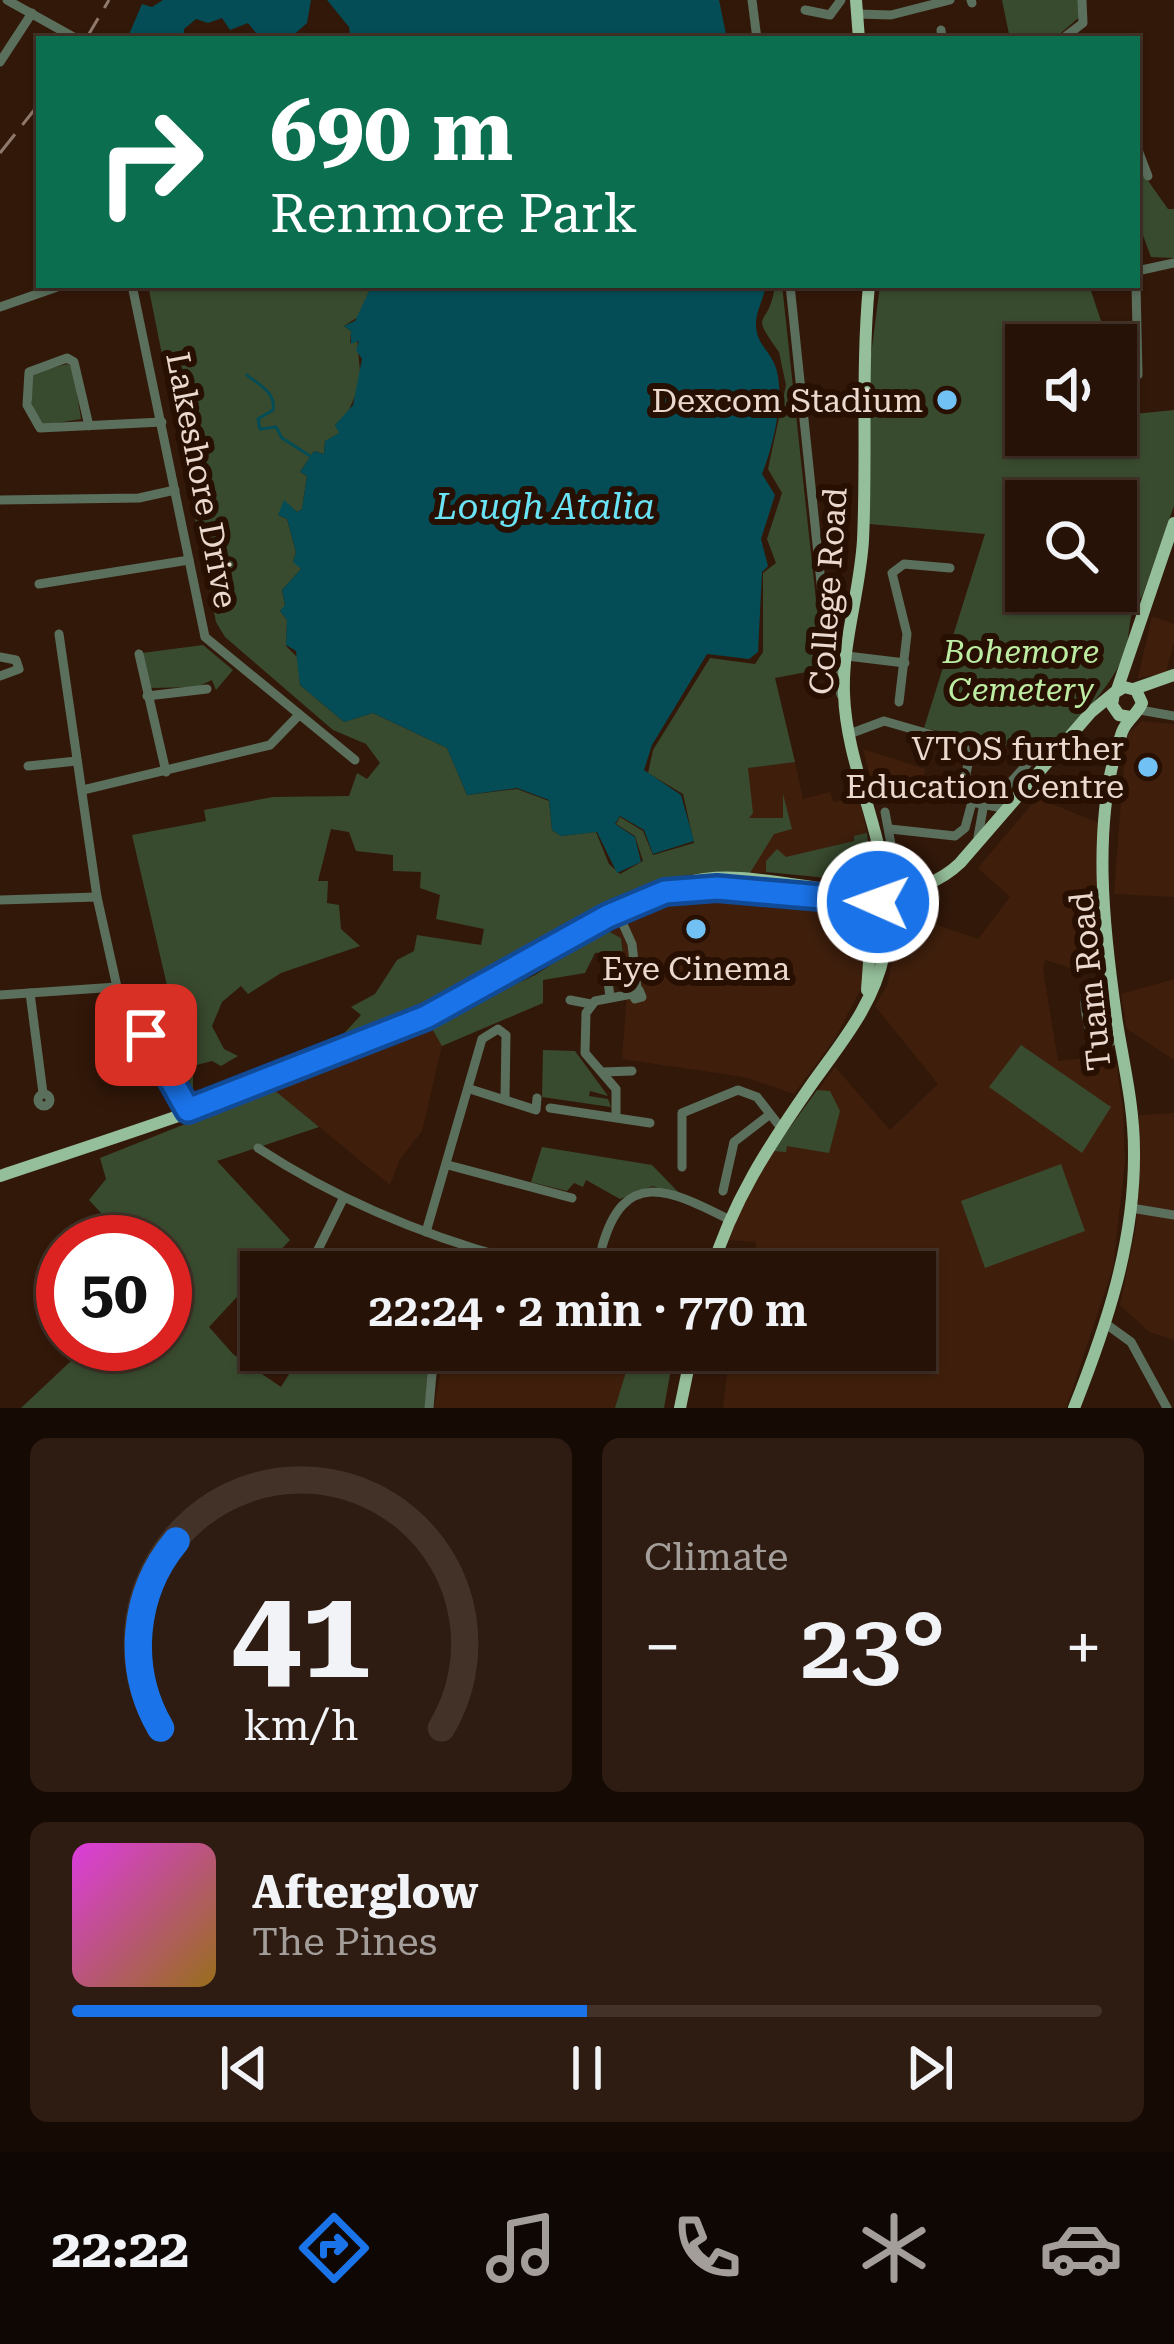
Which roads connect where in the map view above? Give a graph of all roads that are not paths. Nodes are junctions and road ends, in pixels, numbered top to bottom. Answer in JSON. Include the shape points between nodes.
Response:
{"nodes":[{"id":1,"x":7,"y":0,"type":"edge"},
{"id":2,"x":752,"y":0,"type":"edge"},
{"id":3,"x":841,"y":0,"type":"edge"},
{"id":4,"x":950,"y":0,"type":"edge"},
{"id":5,"x":1082,"y":0,"type":"edge"},
{"id":6,"x":856,"y":7,"type":"edge"},
{"id":7,"x":805,"y":10,"type":"dead end"},
{"id":8,"x":32,"y":14,"type":"junction"},
{"id":9,"x":71,"y":36,"type":"edge"},
{"id":10,"x":757,"y":36,"type":"edge"},
{"id":11,"x":1066,"y":36,"type":"edge"},
{"id":12,"x":0,"y":62,"type":"edge"},
{"id":13,"x":1140,"y":155,"type":"edge"},
{"id":14,"x":1148,"y":176,"type":"dead end"},
{"id":15,"x":1174,"y":263,"type":"edge"},
{"id":16,"x":1140,"y":270,"type":"edge"},
{"id":17,"x":54,"y":288,"type":"edge"},
{"id":18,"x":133,"y":288,"type":"edge"},
{"id":19,"x":790,"y":288,"type":"edge"},
{"id":20,"x":869,"y":288,"type":"edge"},
{"id":21,"x":1136,"y":288,"type":"edge"},
{"id":22,"x":0,"y":307,"type":"edge"},
{"id":23,"x":1138,"y":375,"type":"dead end"},
{"id":24,"x":162,"y":422,"type":"junction"},
{"id":25,"x":89,"y":426,"type":"junction"},
{"id":26,"x":175,"y":490,"type":"junction"},
{"id":27,"x":0,"y":500,"type":"edge"},
{"id":28,"x":1174,"y":523,"type":"edge"},
{"id":29,"x":189,"y":560,"type":"junction"},
{"id":30,"x":950,"y":568,"type":"dead end"},
{"id":31,"x":39,"y":584,"type":"dead end"},
{"id":32,"x":825,"y":621,"type":"junction"},
{"id":33,"x":851,"y":623,"type":"junction"},
{"id":34,"x":59,"y":634,"type":"dead end"},
{"id":35,"x":827,"y":635,"type":"junction"},
{"id":36,"x":139,"y":654,"type":"dead end"},
{"id":37,"x":847,"y":656,"type":"junction"},
{"id":38,"x":0,"y":657,"type":"edge"},
{"id":39,"x":905,"y":663,"type":"junction"},
{"id":40,"x":0,"y":676,"type":"edge"},
{"id":41,"x":1174,"y":679,"type":"edge"},
{"id":42,"x":207,"y":689,"type":"dead end"},
{"id":43,"x":1125,"y":690,"type":"junction"},
{"id":44,"x":147,"y":696,"type":"junction"},
{"id":45,"x":844,"y":700,"type":"junction"},
{"id":46,"x":899,"y":702,"type":"dead end"},
{"id":47,"x":1129,"y":711,"type":"junction"},
{"id":48,"x":298,"y":716,"type":"junction"},
{"id":49,"x":1174,"y":716,"type":"edge"},
{"id":50,"x":852,"y":733,"type":"junction"},
{"id":51,"x":355,"y":760,"type":"dead end"},
{"id":52,"x":1030,"y":760,"type":"dead end"},
{"id":53,"x":77,"y":761,"type":"junction"},
{"id":54,"x":28,"y":766,"type":"dead end"},
{"id":55,"x":166,"y":772,"type":"junction"},
{"id":56,"x":83,"y":790,"type":"junction"},
{"id":57,"x":967,"y":795,"type":"dead end"},
{"id":58,"x":987,"y":804,"type":"junction"},
{"id":59,"x":1007,"y":809,"type":"junction"},
{"id":60,"x":885,"y":812,"type":"dead end"},
{"id":61,"x":874,"y":825,"type":"junction"},
{"id":62,"x":890,"y":829,"type":"junction"},
{"id":63,"x":974,"y":848,"type":"junction"},
{"id":64,"x":892,"y":855,"type":"dead end"},
{"id":65,"x":875,"y":862,"type":"junction"},
{"id":66,"x":823,"y":889,"type":"junction"},
{"id":67,"x":665,"y":892,"type":"junction"},
{"id":68,"x":882,"y":896,"type":"junction"},
{"id":69,"x":97,"y":897,"type":"junction"},
{"id":70,"x":0,"y":900,"type":"edge"},
{"id":71,"x":849,"y":903,"type":"junction"},
{"id":72,"x":617,"y":911,"type":"junction"},
{"id":73,"x":622,"y":978,"type":"dead end"},
{"id":74,"x":608,"y":983,"type":"junction"},
{"id":75,"x":1087,"y":983,"type":"dead end"},
{"id":76,"x":590,"y":986,"type":"dead end"},
{"id":77,"x":117,"y":987,"type":"junction"},
{"id":78,"x":867,"y":990,"type":"junction"},
{"id":79,"x":30,"y":992,"type":"junction"},
{"id":80,"x":0,"y":995,"type":"edge"},
{"id":81,"x":610,"y":997,"type":"junction"},
{"id":82,"x":570,"y":1000,"type":"dead end"},
{"id":83,"x":591,"y":1004,"type":"junction"},
{"id":84,"x":1120,"y":1039,"type":"junction"},
{"id":85,"x":176,"y":1046,"type":"dead end"},
{"id":86,"x":157,"y":1051,"type":"junction"},
{"id":87,"x":632,"y":1071,"type":"dead end"},
{"id":88,"x":603,"y":1072,"type":"junction"},
{"id":89,"x":818,"y":1076,"type":"junction"},
{"id":90,"x":470,"y":1089,"type":"junction"},
{"id":91,"x":43,"y":1093,"type":"dead end"},
{"id":92,"x":505,"y":1098,"type":"junction"},
{"id":93,"x":537,"y":1098,"type":"dead end"},
{"id":94,"x":550,"y":1109,"type":"dead end"},
{"id":95,"x":188,"y":1110,"type":"junction"},
{"id":96,"x":769,"y":1115,"type":"junction"},
{"id":97,"x":616,"y":1116,"type":"junction"},
{"id":98,"x":650,"y":1124,"type":"dead end"},
{"id":99,"x":782,"y":1128,"type":"junction"},
{"id":100,"x":258,"y":1148,"type":"dead end"},
{"id":101,"x":448,"y":1165,"type":"junction"},
{"id":102,"x":682,"y":1167,"type":"dead end"},
{"id":103,"x":0,"y":1176,"type":"edge"},
{"id":104,"x":723,"y":1191,"type":"dead end"},
{"id":105,"x":344,"y":1198,"type":"junction"},
{"id":106,"x":572,"y":1198,"type":"dead end"},
{"id":107,"x":1131,"y":1208,"type":"junction"},
{"id":108,"x":1174,"y":1215,"type":"edge"},
{"id":109,"x":728,"y":1219,"type":"junction"},
{"id":110,"x":426,"y":1232,"type":"junction"},
{"id":111,"x":600,"y":1238,"type":"dead end"},
{"id":112,"x":318,"y":1251,"type":"edge"},
{"id":113,"x":491,"y":1251,"type":"edge"},
{"id":114,"x":718,"y":1251,"type":"edge"},
{"id":115,"x":1106,"y":1324,"type":"junction"},
{"id":116,"x":432,"y":1371,"type":"edge"},
{"id":117,"x":688,"y":1371,"type":"edge"},
{"id":118,"x":429,"y":1408,"type":"edge"},
{"id":119,"x":680,"y":1408,"type":"edge"},
{"id":120,"x":1074,"y":1408,"type":"edge"},
{"id":121,"x":1167,"y":1408,"type":"edge"}],
"edges":[{"from":1,"to":8,"type":"street"},
{"from":2,"to":10,"type":"street"},
{"from":3,"to":7,"type":"street","via":[[830,15]]},
{"from":4,"to":6,"type":"street","via":[[891,14]]},
{"from":5,"to":11,"type":"street","via":[[1083,23]]},
{"from":8,"to":9,"type":"street"},
{"from":8,"to":12,"type":"street"},
{"from":13,"to":14,"type":"street"},
{"from":15,"to":16,"type":"street"},
{"from":17,"to":22,"type":"street"},
{"from":18,"to":24,"type":"street","name":"Lakeshore Drive"},
{"from":19,"to":32,"type":"street"},
{"from":20,"to":33,"type":"main road","name":"College Road","via":[[863,535]]},
{"from":21,"to":23,"type":"street"},
{"from":24,"to":25,"type":"street"},
{"from":24,"to":26,"type":"street","name":"Lakeshore Drive"},
{"from":25,"to":25,"type":"street","via":[[37,426],[25,392],[29,373],[74,362]]},
{"from":26,"to":27,"type":"street"},
{"from":26,"to":29,"type":"street","name":"Lakeshore Drive"},
{"from":28,"to":43,"type":"main road"},
{"from":29,"to":31,"type":"street"},
{"from":29,"to":48,"type":"street","name":"Lakeshore Drive","via":[[206,637]]},
{"from":30,"to":39,"type":"street","via":[[904,564],[892,573],[907,623]]},
{"from":32,"to":33,"type":"street","via":[[838,630]]},
{"from":32,"to":35,"type":"street"},
{"from":33,"to":37,"type":"main road","name":"College Road"},
{"from":34,"to":53,"type":"street"},
{"from":35,"to":37,"type":"street"},
{"from":35,"to":45,"type":"street"},
{"from":36,"to":44,"type":"street"},
{"from":37,"to":39,"type":"street"},
{"from":37,"to":45,"type":"main road","name":"College Road"},
{"from":38,"to":40,"type":"street","via":[[19,665],[14,675]]},
{"from":39,"to":46,"type":"street"},
{"from":41,"to":43,"type":"main road"},
{"from":41,"to":47,"type":"main road"},
{"from":42,"to":44,"type":"street"},
{"from":43,"to":47,"type":"main road"},
{"from":43,"to":47,"type":"main road"},
{"from":43,"to":59,"type":"main road","via":[[1091,712]]},
{"from":44,"to":55,"type":"street"},
{"from":45,"to":50,"type":"main road","name":"College Road"},
{"from":47,"to":49,"type":"street"},
{"from":47,"to":68,"type":"main road","via":[[1094,718],[954,878]]},
{"from":47,"to":84,"type":"main road","name":"Tuam Road","via":[[1115,756],[1105,887]]},
{"from":48,"to":51,"type":"street","name":"Lakeshore Drive"},
{"from":48,"to":55,"type":"street","via":[[271,745]]},
{"from":50,"to":57,"type":"street","via":[[884,721],[964,744]]},
{"from":50,"to":61,"type":"main road","name":"College Road"},
{"from":52,"to":58,"type":"street"},
{"from":53,"to":54,"type":"street"},
{"from":53,"to":56,"type":"street"},
{"from":55,"to":56,"type":"street"},
{"from":56,"to":69,"type":"street"},
{"from":58,"to":59,"type":"street"},
{"from":58,"to":62,"type":"street","via":[[967,807],[962,834]]},
{"from":58,"to":63,"type":"street"},
{"from":59,"to":63,"type":"main road"},
{"from":60,"to":62,"type":"street"},
{"from":61,"to":65,"type":"main road","name":"College Road"},
{"from":61,"to":68,"type":"main road","name":"College Road"},
{"from":62,"to":64,"type":"street"},
{"from":63,"to":68,"type":"main road","via":[[940,879]]},
{"from":65,"to":66,"type":"main road","via":[[856,883]]},
{"from":65,"to":68,"type":"main road","name":"College Road"},
{"from":66,"to":67,"type":"main road","via":[[733,878]]},
{"from":66,"to":68,"type":"main road"},
{"from":67,"to":71,"type":"main road","via":[[717,888]]},
{"from":67,"to":72,"type":"main road"},
{"from":68,"to":71,"type":"main road"},
{"from":68,"to":78,"type":"main road"},
{"from":68,"to":89,"type":"main road","via":[[884,954],[874,988]]},
{"from":69,"to":70,"type":"street"},
{"from":69,"to":77,"type":"street"},
{"from":71,"to":78,"type":"main road","via":[[872,922]]},
{"from":72,"to":81,"type":"street","via":[[632,944],[634,992]]},
{"from":72,"to":95,"type":"main road","via":[[426,1017]]},
{"from":73,"to":74,"type":"street"},
{"from":74,"to":76,"type":"street"},
{"from":74,"to":81,"type":"street"},
{"from":75,"to":84,"type":"street","via":[[1093,1039]]},
{"from":77,"to":79,"type":"street"},
{"from":77,"to":86,"type":"street"},
{"from":78,"to":89,"type":"main road"},
{"from":79,"to":80,"type":"street"},
{"from":79,"to":91,"type":"street"},
{"from":81,"to":83,"type":"street"},
{"from":82,"to":83,"type":"street"},
{"from":83,"to":88,"type":"street","via":[[585,1053]]},
{"from":84,"to":107,"type":"main road","name":"Tuam Road","via":[[1134,1135]]},
{"from":85,"to":86,"type":"street"},
{"from":86,"to":95,"type":"street"},
{"from":87,"to":88,"type":"street"},
{"from":88,"to":97,"type":"street","via":[[618,1093]]},
{"from":89,"to":99,"type":"main road"},
{"from":90,"to":92,"type":"street"},
{"from":90,"to":92,"type":"street","via":[[482,1039],[502,1029]]},
{"from":90,"to":101,"type":"street"},
{"from":92,"to":93,"type":"street","via":[[536,1110]]},
{"from":94,"to":97,"type":"street"},
{"from":95,"to":103,"type":"main road"},
{"from":96,"to":99,"type":"street"},
{"from":96,"to":102,"type":"street","via":[[757,1096],[735,1089],[686,1110]]},
{"from":96,"to":104,"type":"street","via":[[734,1142]]},
{"from":97,"to":98,"type":"street"},
{"from":99,"to":109,"type":"main road"},
{"from":100,"to":105,"type":"street"},
{"from":101,"to":106,"type":"street"},
{"from":101,"to":110,"type":"street"},
{"from":105,"to":110,"type":"street"},
{"from":105,"to":112,"type":"street"},
{"from":107,"to":108,"type":"street"},
{"from":107,"to":115,"type":"main road","name":"Tuam Road"},
{"from":109,"to":111,"type":"street","via":[[645,1191],[618,1205]]},
{"from":109,"to":114,"type":"main road"},
{"from":110,"to":113,"type":"street"},
{"from":115,"to":120,"type":"main road","name":"Tuam Road"},
{"from":115,"to":121,"type":"street","via":[[1131,1342]]},
{"from":116,"to":118,"type":"street"},
{"from":117,"to":119,"type":"main road"}]}
